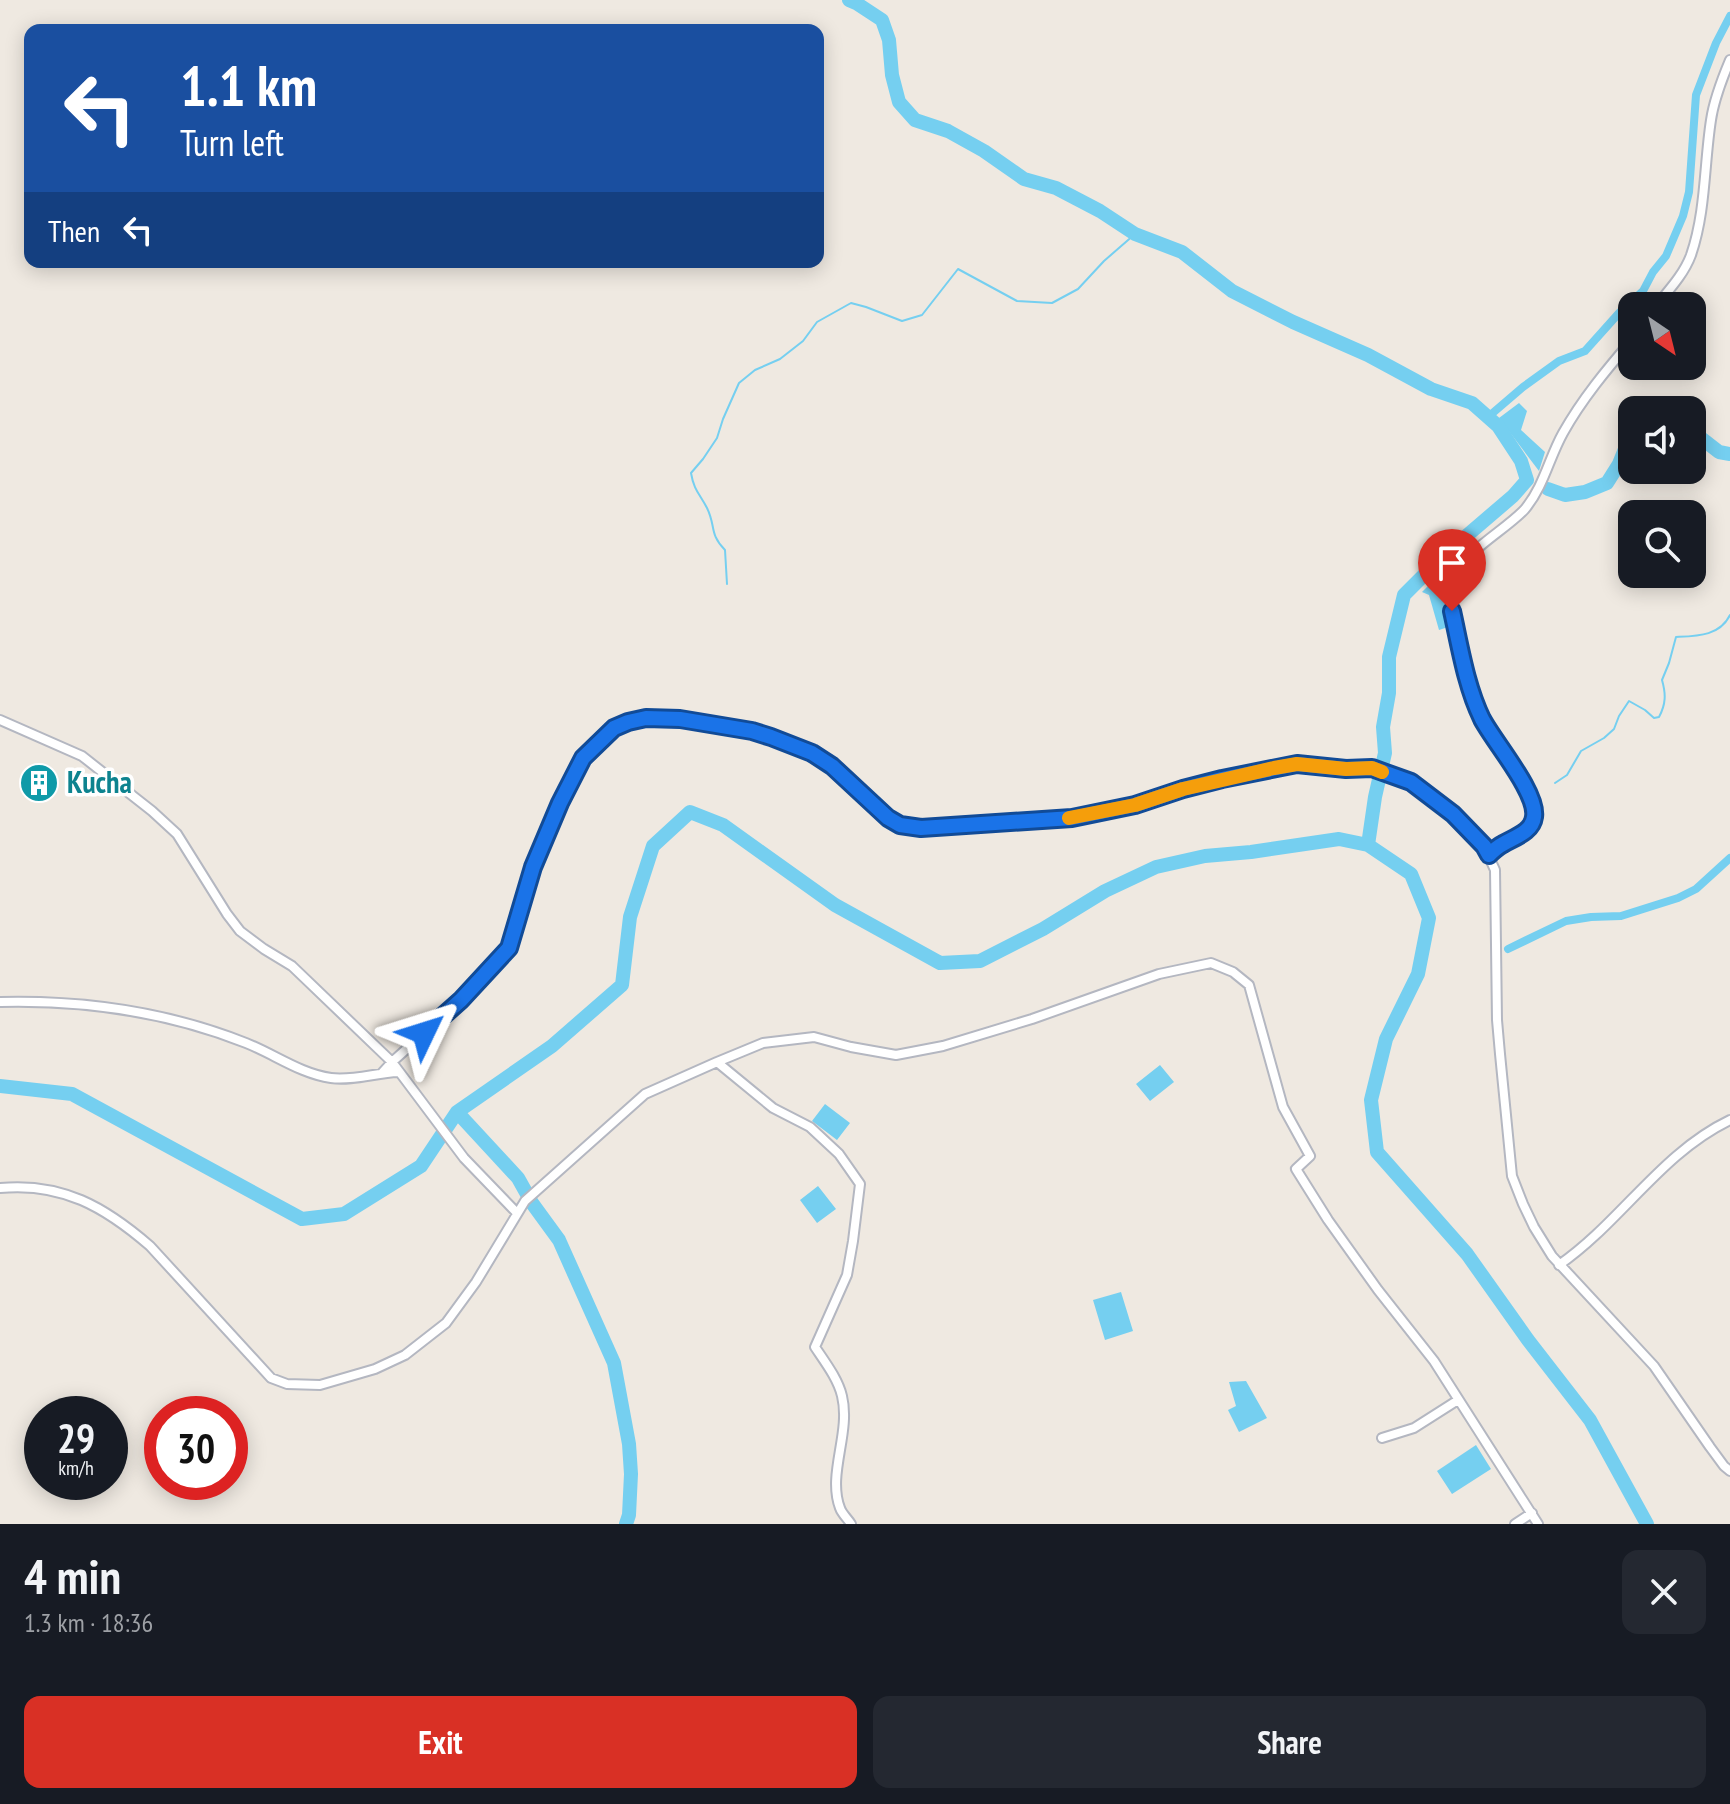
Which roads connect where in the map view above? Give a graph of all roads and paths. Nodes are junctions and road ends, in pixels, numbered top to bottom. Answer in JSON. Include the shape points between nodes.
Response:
{"nodes":[{"id":1,"x":1730,"y":60,"type":"edge"},
{"id":2,"x":1667,"y":292,"type":"edge"},
{"id":3,"x":1618,"y":357,"type":"edge"},
{"id":4,"x":0,"y":720,"type":"edge"},
{"id":5,"x":1489,"y":855,"type":"junction"},
{"id":6,"x":0,"y":1002,"type":"edge"},
{"id":7,"x":392,"y":1062,"type":"junction"},
{"id":8,"x":717,"y":1062,"type":"junction"},
{"id":9,"x":398,"y":1072,"type":"junction"},
{"id":10,"x":382,"y":1073,"type":"junction"},
{"id":11,"x":1730,"y":1120,"type":"edge"},
{"id":12,"x":0,"y":1188,"type":"edge"},
{"id":13,"x":517,"y":1213,"type":"junction"},
{"id":14,"x":1559,"y":1265,"type":"junction"},
{"id":15,"x":1458,"y":1400,"type":"junction"},
{"id":16,"x":1382,"y":1438,"type":"dead end"},
{"id":17,"x":1730,"y":1471,"type":"edge"},
{"id":18,"x":1532,"y":1513,"type":"junction"},
{"id":19,"x":851,"y":1524,"type":"edge"},
{"id":20,"x":1515,"y":1524,"type":"edge"},
{"id":21,"x":1538,"y":1524,"type":"edge"}],
"edges":[{"from":1,"to":2,"type":"street","via":[[1711,119],[1704,199],[1690,256]]},
{"from":3,"to":5,"type":"street","via":[[1561,436],[1536,494],[1466,559],[1449,589],[1468,682],[1481,717],[1534,806],[1528,830]]},
{"from":4,"to":7,"type":"street","via":[[82,756],[152,811],[177,834],[240,931],[292,966]]},
{"from":5,"to":7,"type":"street","via":[[1453,814],[1411,782],[1372,768],[1297,764],[1072,818],[921,828],[888,818],[812,753],[752,731],[646,718],[614,728],[583,758],[533,867],[509,948]]},
{"from":5,"to":14,"type":"street","via":[[1495,870],[1497,1020],[1512,1176],[1534,1227]]},
{"from":6,"to":10,"type":"street","via":[[58,1001],[157,1016],[247,1043],[314,1074],[332,1078]]},
{"from":7,"to":9,"type":"street"},
{"from":7,"to":10,"type":"street"},
{"from":8,"to":13,"type":"street","via":[[645,1094]]},
{"from":8,"to":15,"type":"street","via":[[763,1043],[814,1037],[896,1055],[1032,1019],[1159,974],[1211,963],[1233,972],[1249,985],[1283,1107],[1310,1156],[1296,1169]]},
{"from":8,"to":19,"type":"street","via":[[773,1108],[810,1127],[860,1184],[847,1275],[815,1347],[842,1396],[844,1434],[836,1483],[840,1509]]},
{"from":9,"to":10,"type":"street"},
{"from":9,"to":13,"type":"street","via":[[464,1158]]},
{"from":11,"to":14,"type":"street","via":[[1691,1142]]},
{"from":12,"to":13,"type":"street","via":[[64,1193],[128,1227],[271,1378],[287,1384],[320,1385],[405,1355],[446,1323]]},
{"from":14,"to":17,"type":"street","via":[[1654,1366]]},
{"from":15,"to":16,"type":"street","via":[[1414,1428]]},
{"from":15,"to":18,"type":"street"},
{"from":18,"to":20,"type":"street"},
{"from":18,"to":21,"type":"street"}]}
